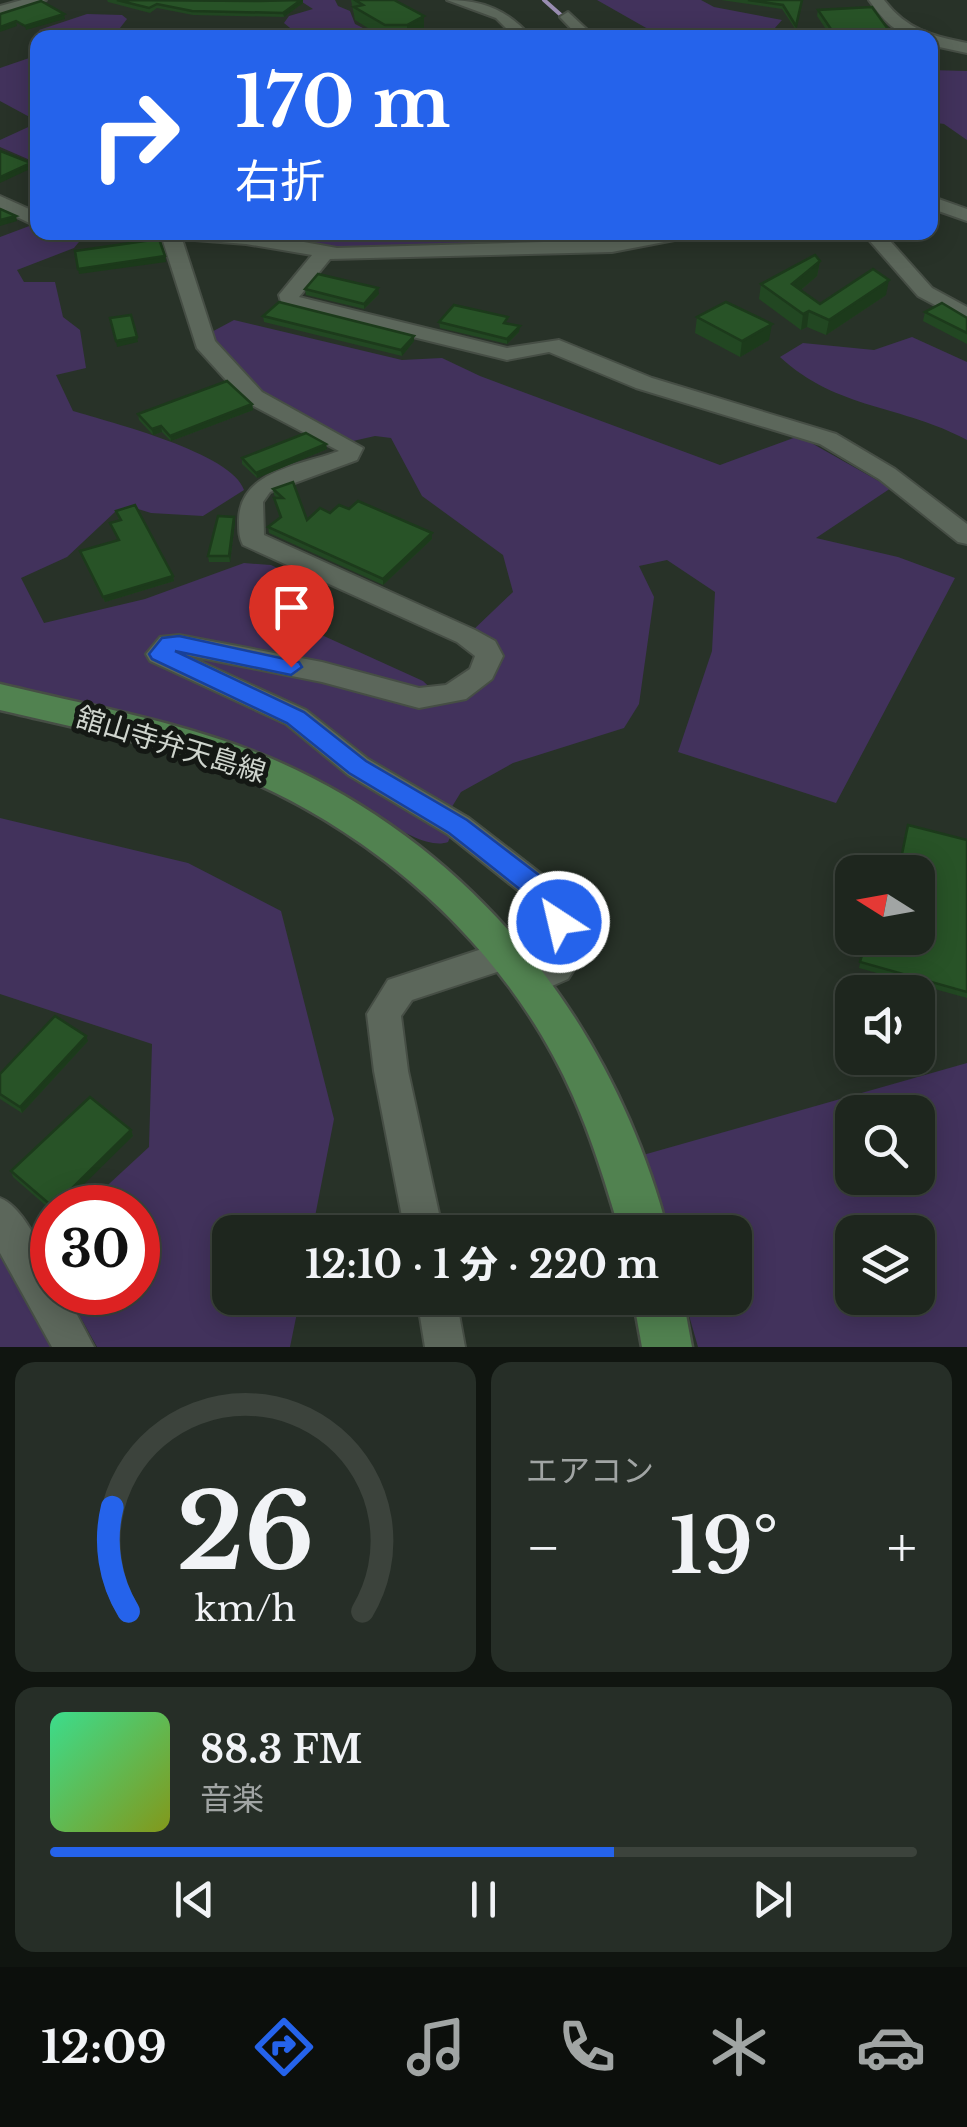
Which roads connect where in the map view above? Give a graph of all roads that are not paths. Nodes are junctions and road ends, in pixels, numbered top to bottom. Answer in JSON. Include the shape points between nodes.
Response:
{"nodes":[{"id":1,"x":39,"y":0,"type":"edge"},
{"id":2,"x":454,"y":0,"type":"edge"},
{"id":3,"x":876,"y":0,"type":"edge"},
{"id":4,"x":0,"y":11,"type":"edge"},
{"id":5,"x":568,"y":17,"type":"dead end"},
{"id":6,"x":517,"y":30,"type":"edge"},
{"id":7,"x":581,"y":30,"type":"edge"},
{"id":8,"x":907,"y":30,"type":"edge"},
{"id":9,"x":938,"y":42,"type":"edge"},
{"id":10,"x":967,"y":48,"type":"edge"},
{"id":11,"x":0,"y":202,"type":"edge"},
{"id":12,"x":938,"y":205,"type":"edge"},
{"id":13,"x":967,"y":215,"type":"edge"},
{"id":14,"x":30,"y":217,"type":"edge"},
{"id":15,"x":172,"y":240,"type":"edge"},
{"id":16,"x":260,"y":240,"type":"edge"},
{"id":17,"x":643,"y":240,"type":"edge"},
{"id":18,"x":878,"y":240,"type":"edge"},
{"id":19,"x":324,"y":253,"type":"junction"},
{"id":20,"x":967,"y":316,"type":"edge"},
{"id":21,"x":967,"y":536,"type":"edge"},
{"id":22,"x":0,"y":697,"type":"edge"},
{"id":23,"x":519,"y":968,"type":"junction"},
{"id":24,"x":420,"y":1215,"type":"edge"},
{"id":25,"x":638,"y":1215,"type":"edge"},
{"id":26,"x":0,"y":1216,"type":"edge"},
{"id":27,"x":440,"y":1315,"type":"edge"},
{"id":28,"x":661,"y":1315,"type":"edge"},
{"id":29,"x":74,"y":1347,"type":"edge"},
{"id":30,"x":445,"y":1347,"type":"edge"},
{"id":31,"x":668,"y":1347,"type":"edge"}],
"edges":[{"from":1,"to":4,"type":"street"},
{"from":2,"to":6,"type":"street","via":[[501,15]]},
{"from":3,"to":8,"type":"street"},
{"from":5,"to":7,"type":"street"},
{"from":9,"to":10,"type":"street"},
{"from":11,"to":14,"type":"street"},
{"from":12,"to":13,"type":"street"},
{"from":15,"to":23,"type":"street","via":[[205,343],[254,397],[351,448],[348,455],[261,487],[251,502],[252,539],[466,636],[489,656],[484,672],[440,699],[385,694],[331,674],[179,644],[160,654],[296,718],[358,767],[458,826],[546,895],[568,954],[556,969]]},
{"from":16,"to":19,"type":"street"},
{"from":17,"to":19,"type":"street"},
{"from":18,"to":20,"type":"street","via":[[925,292]]},
{"from":19,"to":21,"type":"street","via":[[289,301],[507,354],[551,345],[644,384],[828,439],[887,474]]},
{"from":22,"to":23,"type":"main road","name":"舘山寺弁天島線","via":[[198,747],[298,786],[416,862]]},
{"from":23,"to":24,"type":"street","via":[[400,990],[384,1014]]},
{"from":23,"to":25,"type":"main road","name":"舘山寺弁天島線","via":[[602,1108]]},
{"from":26,"to":29,"type":"street"},
{"from":27,"to":30,"type":"street"},
{"from":28,"to":31,"type":"main road"}]}
